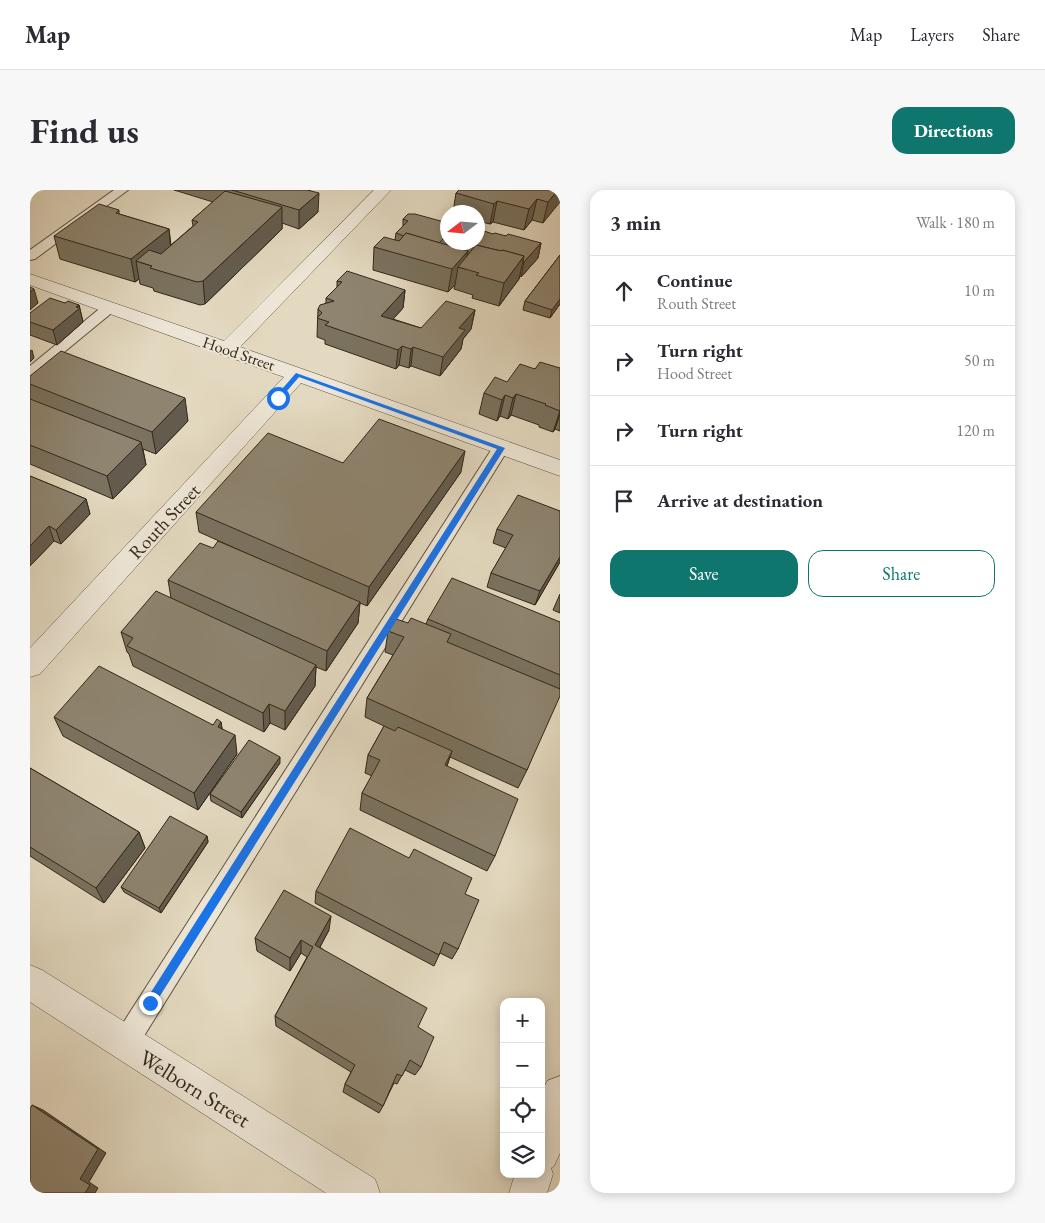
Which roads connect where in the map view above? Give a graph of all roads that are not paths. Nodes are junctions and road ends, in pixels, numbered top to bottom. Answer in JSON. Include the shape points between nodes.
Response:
{"nodes":[{"id":1,"x":122,"y":190,"type":"edge"},
{"id":2,"x":383,"y":190,"type":"edge"},
{"id":3,"x":30,"y":256,"type":"edge"},
{"id":4,"x":30,"y":279,"type":"edge"},
{"id":5,"x":109,"y":308,"type":"junction"},
{"id":6,"x":227,"y":349,"type":"junction"},
{"id":7,"x":30,"y":373,"type":"edge"},
{"id":8,"x":298,"y":374,"type":"junction"},
{"id":9,"x":501,"y":448,"type":"junction"},
{"id":10,"x":560,"y":468,"type":"edge"},
{"id":11,"x":30,"y":666,"type":"edge"},
{"id":12,"x":30,"y":982,"type":"edge"},
{"id":13,"x":125,"y":1043,"type":"junction"},
{"id":14,"x":560,"y":1094,"type":"edge"},
{"id":15,"x":545,"y":1141,"type":"edge"},
{"id":16,"x":533,"y":1178,"type":"edge"},
{"id":17,"x":361,"y":1193,"type":"edge"},
{"id":18,"x":528,"y":1193,"type":"edge"}],
"edges":[{"from":1,"to":3,"type":"lane"},
{"from":2,"to":6,"type":"street"},
{"from":4,"to":5,"type":"street","name":"Hood Street"},
{"from":5,"to":6,"type":"street","name":"Hood Street"},
{"from":5,"to":7,"type":"lane"},
{"from":6,"to":8,"type":"street","name":"Hood Street"},
{"from":8,"to":9,"type":"street","name":"Hood Street"},
{"from":8,"to":11,"type":"street","name":"Routh Street"},
{"from":9,"to":10,"type":"street","name":"Hood Street"},
{"from":9,"to":13,"type":"lane"},
{"from":12,"to":13,"type":"street","name":"Welborn Street"},
{"from":13,"to":17,"type":"street","name":"Welborn Street"},
{"from":14,"to":15,"type":"street"},
{"from":16,"to":18,"type":"street"}]}
